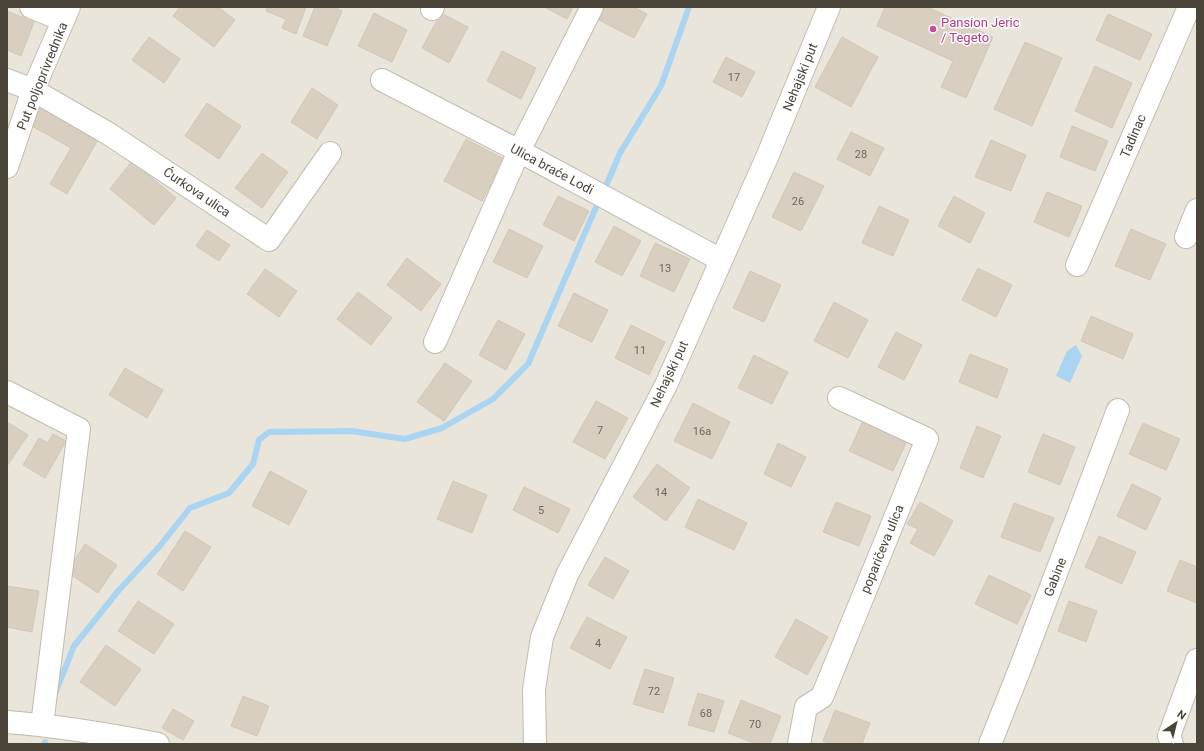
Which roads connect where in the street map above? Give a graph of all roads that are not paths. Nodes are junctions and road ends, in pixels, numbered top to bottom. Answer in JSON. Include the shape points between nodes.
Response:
{"nodes":[{"id":1,"x":31,"y":7,"type":"edge"},
{"id":2,"x":592,"y":7,"type":"edge"},
{"id":3,"x":829,"y":7,"type":"edge"},
{"id":4,"x":1189,"y":7,"type":"edge"},
{"id":5,"x":66,"y":13,"type":"edge"},
{"id":6,"x":7,"y":80,"type":"edge"},
{"id":7,"x":382,"y":80,"type":"dead end"},
{"id":8,"x":33,"y":90,"type":"junction"},
{"id":9,"x":519,"y":151,"type":"junction"},
{"id":10,"x":330,"y":153,"type":"dead end"},
{"id":11,"x":7,"y":168,"type":"edge"},
{"id":12,"x":1197,"y":210,"type":"edge"},
{"id":13,"x":1186,"y":237,"type":"dead end"},
{"id":14,"x":721,"y":260,"type":"junction"},
{"id":15,"x":1077,"y":265,"type":"dead end"},
{"id":16,"x":434,"y":342,"type":"dead end"},
{"id":17,"x":7,"y":392,"type":"edge"},
{"id":18,"x":839,"y":398,"type":"dead end"},
{"id":19,"x":1118,"y":410,"type":"dead end"},
{"id":20,"x":1197,"y":660,"type":"edge"},
{"id":21,"x":7,"y":722,"type":"edge"},
{"id":22,"x":42,"y":724,"type":"junction"},
{"id":23,"x":158,"y":744,"type":"edge"},
{"id":24,"x":535,"y":744,"type":"edge"},
{"id":25,"x":798,"y":744,"type":"edge"},
{"id":26,"x":990,"y":744,"type":"edge"},
{"id":27,"x":1172,"y":744,"type":"edge"}],
"edges":[{"from":1,"to":5,"type":"street"},
{"from":2,"to":9,"type":"street"},
{"from":3,"to":14,"type":"street","name":"Nehajski put"},
{"from":4,"to":15,"type":"street","name":"Tadinac"},
{"from":5,"to":8,"type":"street","name":"Put poljoprivrednika"},
{"from":6,"to":8,"type":"street"},
{"from":7,"to":9,"type":"street","name":"Ulica braće Lodi"},
{"from":8,"to":10,"type":"street","name":"Ćurkova ulica","via":[[109,134],[269,240]]},
{"from":8,"to":11,"type":"street","name":"Put poljoprivrednika"},
{"from":9,"to":14,"type":"street","name":"Ulica braće Lodi"},
{"from":9,"to":16,"type":"street"},
{"from":12,"to":13,"type":"street"},
{"from":14,"to":24,"type":"street","name":"Nehajski put","via":[[666,384],[567,575],[542,637],[534,688]]},
{"from":17,"to":22,"type":"street","via":[[79,429]]},
{"from":18,"to":25,"type":"street","name":"poparičeva ulica","via":[[927,439],[822,697],[806,707]]},
{"from":19,"to":26,"type":"street","name":"Gabine"},
{"from":20,"to":27,"type":"street","via":[[1169,736]]},
{"from":21,"to":22,"type":"street"},
{"from":22,"to":23,"type":"street"}]}
